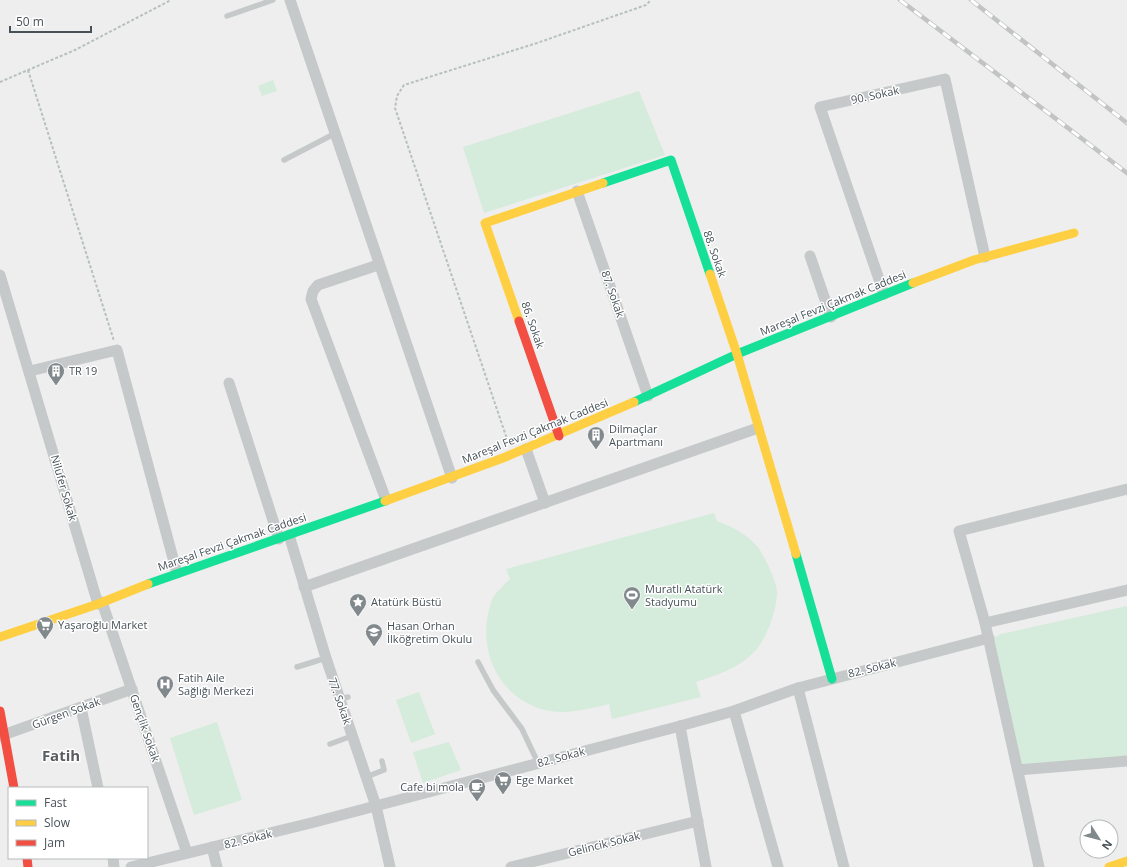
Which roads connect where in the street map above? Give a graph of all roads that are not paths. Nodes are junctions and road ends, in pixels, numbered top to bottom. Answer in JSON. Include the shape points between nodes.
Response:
{"nodes":[{"id":1,"x":273,"y":0,"type":"edge"},
{"id":2,"x":290,"y":0,"type":"edge"},
{"id":3,"x":226,"y":16,"type":"dead end"},
{"id":4,"x":334,"y":134,"type":"junction"},
{"id":5,"x":284,"y":160,"type":"dead end"},
{"id":6,"x":577,"y":191,"type":"junction"},
{"id":7,"x":1074,"y":234,"type":"dead end"},
{"id":8,"x":810,"y":256,"type":"dead end"},
{"id":9,"x":985,"y":258,"type":"junction"},
{"id":10,"x":378,"y":265,"type":"junction"},
{"id":11,"x":0,"y":275,"type":"edge"},
{"id":12,"x":884,"y":294,"type":"junction"},
{"id":13,"x":831,"y":317,"type":"junction"},
{"id":14,"x":737,"y":354,"type":"junction"},
{"id":15,"x":30,"y":371,"type":"junction"},
{"id":16,"x":229,"y":383,"type":"dead end"},
{"id":17,"x":648,"y":396,"type":"junction"},
{"id":18,"x":758,"y":428,"type":"junction"},
{"id":19,"x":558,"y":436,"type":"junction"},
{"id":20,"x":526,"y":449,"type":"junction"},
{"id":21,"x":452,"y":478,"type":"junction"},
{"id":22,"x":1127,"y":489,"type":"edge"},
{"id":23,"x":386,"y":500,"type":"junction"},
{"id":24,"x":545,"y":503,"type":"junction"},
{"id":25,"x":284,"y":537,"type":"junction"},
{"id":26,"x":177,"y":573,"type":"junction"},
{"id":27,"x":304,"y":587,"type":"junction"},
{"id":28,"x":1127,"y":590,"type":"edge"},
{"id":29,"x":100,"y":603,"type":"junction"},
{"id":30,"x":986,"y":623,"type":"junction"},
{"id":31,"x":0,"y":638,"type":"edge"},
{"id":32,"x":988,"y":638,"type":"junction"},
{"id":33,"x":326,"y":658,"type":"junction"},
{"id":34,"x":478,"y":662,"type":"dead end"},
{"id":35,"x":297,"y":667,"type":"dead end"},
{"id":36,"x":832,"y":679,"type":"junction"},
{"id":37,"x":798,"y":688,"type":"junction"},
{"id":38,"x":132,"y":689,"type":"junction"},
{"id":39,"x":81,"y":708,"type":"junction"},
{"id":40,"x":0,"y":711,"type":"edge"},
{"id":41,"x":734,"y":711,"type":"junction"},
{"id":42,"x":680,"y":726,"type":"junction"},
{"id":43,"x":2,"y":736,"type":"edge"},
{"id":44,"x":352,"y":736,"type":"junction"},
{"id":45,"x":330,"y":744,"type":"dead end"},
{"id":46,"x":382,"y":761,"type":"dead end"},
{"id":47,"x":1127,"y":761,"type":"edge"},
{"id":48,"x":538,"y":763,"type":"junction"},
{"id":49,"x":1018,"y":770,"type":"junction"},
{"id":50,"x":366,"y":777,"type":"junction"},
{"id":51,"x":14,"y":787,"type":"edge"},
{"id":52,"x":98,"y":787,"type":"edge"},
{"id":53,"x":376,"y":806,"type":"junction"},
{"id":54,"x":698,"y":821,"type":"junction"},
{"id":55,"x":212,"y":847,"type":"junction"},
{"id":56,"x":187,"y":853,"type":"junction"},
{"id":57,"x":1127,"y":861,"type":"edge"},
{"id":58,"x":131,"y":867,"type":"edge"},
{"id":59,"x":217,"y":867,"type":"edge"},
{"id":60,"x":390,"y":867,"type":"edge"},
{"id":61,"x":511,"y":867,"type":"edge"},
{"id":62,"x":706,"y":867,"type":"edge"},
{"id":63,"x":778,"y":867,"type":"edge"},
{"id":64,"x":844,"y":867,"type":"edge"},
{"id":65,"x":1039,"y":867,"type":"edge"},
{"id":66,"x":1109,"y":867,"type":"edge"}],
"edges":[{"from":1,"to":3,"type":"lane"},
{"from":2,"to":4,"type":"street"},
{"from":4,"to":5,"type":"lane"},
{"from":4,"to":10,"type":"street"},
{"from":6,"to":14,"type":"street","name":"88. Sokak","via":[[671,160]]},
{"from":6,"to":17,"type":"street","name":"87. Sokak"},
{"from":6,"to":19,"type":"street","name":"86. Sokak","via":[[485,223]]},
{"from":7,"to":9,"type":"street","name":"Mareşal Fevzi Çakmak Caddesi"},
{"from":8,"to":13,"type":"street"},
{"from":9,"to":12,"type":"street","name":"Mareşal Fevzi Çakmak Caddesi"},
{"from":9,"to":12,"type":"street","name":"90. Sokak","via":[[945,79],[820,107]]},
{"from":10,"to":21,"type":"street"},
{"from":10,"to":23,"type":"street","via":[[318,285],[311,299]]},
{"from":11,"to":15,"type":"street","name":"Nilüfer Sokak"},
{"from":12,"to":13,"type":"street","name":"Mareşal Fevzi Çakmak Caddesi"},
{"from":13,"to":14,"type":"street","name":"Mareşal Fevzi Çakmak Caddesi"},
{"from":14,"to":17,"type":"street","name":"Mareşal Fevzi Çakmak Caddesi"},
{"from":14,"to":18,"type":"street","name":"88. Sokak"},
{"from":15,"to":26,"type":"street","via":[[117,350]]},
{"from":15,"to":29,"type":"street","name":"Nilüfer Sokak"},
{"from":16,"to":25,"type":"street","name":"77. Sokak"},
{"from":17,"to":19,"type":"street","name":"Mareşal Fevzi Çakmak Caddesi"},
{"from":18,"to":24,"type":"street"},
{"from":18,"to":36,"type":"street","name":"88. Sokak"},
{"from":19,"to":20,"type":"street","name":"Mareşal Fevzi Çakmak Caddesi"},
{"from":20,"to":21,"type":"street","name":"Mareşal Fevzi Çakmak Caddesi"},
{"from":20,"to":24,"type":"street"},
{"from":21,"to":23,"type":"street","name":"Mareşal Fevzi Çakmak Caddesi"},
{"from":22,"to":30,"type":"street","via":[[959,531]]},
{"from":23,"to":25,"type":"street","name":"Mareşal Fevzi Çakmak Caddesi"},
{"from":24,"to":27,"type":"street"},
{"from":25,"to":26,"type":"street","name":"Mareşal Fevzi Çakmak Caddesi"},
{"from":25,"to":27,"type":"street","name":"77. Sokak"},
{"from":26,"to":29,"type":"street","name":"Mareşal Fevzi Çakmak Caddesi"},
{"from":27,"to":33,"type":"street","name":"77. Sokak"},
{"from":28,"to":30,"type":"street"},
{"from":29,"to":31,"type":"street","name":"Mareşal Fevzi Çakmak Caddesi"},
{"from":29,"to":38,"type":"street","name":"Gençlik Sokak"},
{"from":30,"to":32,"type":"street"},
{"from":32,"to":36,"type":"street","name":"82. Sokak"},
{"from":32,"to":49,"type":"street"},
{"from":33,"to":35,"type":"lane"},
{"from":33,"to":44,"type":"street","name":"77. Sokak","via":[[344,698]]},
{"from":34,"to":48,"type":"lane","via":[[492,690],[522,729]]},
{"from":36,"to":37,"type":"street","name":"82. Sokak"},
{"from":37,"to":41,"type":"street","name":"82. Sokak"},
{"from":37,"to":64,"type":"street"},
{"from":38,"to":39,"type":"street","name":"Gürgen Sokak"},
{"from":38,"to":56,"type":"street","name":"Gençlik Sokak"},
{"from":39,"to":43,"type":"street","name":"Gürgen Sokak"},
{"from":39,"to":52,"type":"street"},
{"from":40,"to":43,"type":"street"},
{"from":41,"to":42,"type":"street","name":"82. Sokak"},
{"from":41,"to":63,"type":"street"},
{"from":42,"to":48,"type":"street","name":"82. Sokak"},
{"from":42,"to":54,"type":"street"},
{"from":43,"to":51,"type":"street"},
{"from":44,"to":45,"type":"lane"},
{"from":44,"to":50,"type":"street","name":"77. Sokak"},
{"from":46,"to":50,"type":"lane","via":[[384,770]]},
{"from":47,"to":49,"type":"street"},
{"from":48,"to":53,"type":"street","name":"82. Sokak"},
{"from":49,"to":65,"type":"street"},
{"from":50,"to":53,"type":"street","name":"77. Sokak"},
{"from":53,"to":55,"type":"street","name":"82. Sokak"},
{"from":53,"to":60,"type":"street","name":"77. Sokak"},
{"from":54,"to":61,"type":"street","name":"Gelincik Sokak"},
{"from":54,"to":62,"type":"street"},
{"from":55,"to":56,"type":"street","name":"82. Sokak"},
{"from":55,"to":59,"type":"street"},
{"from":56,"to":58,"type":"street","name":"82. Sokak"},
{"from":57,"to":66,"type":"street"}]}
